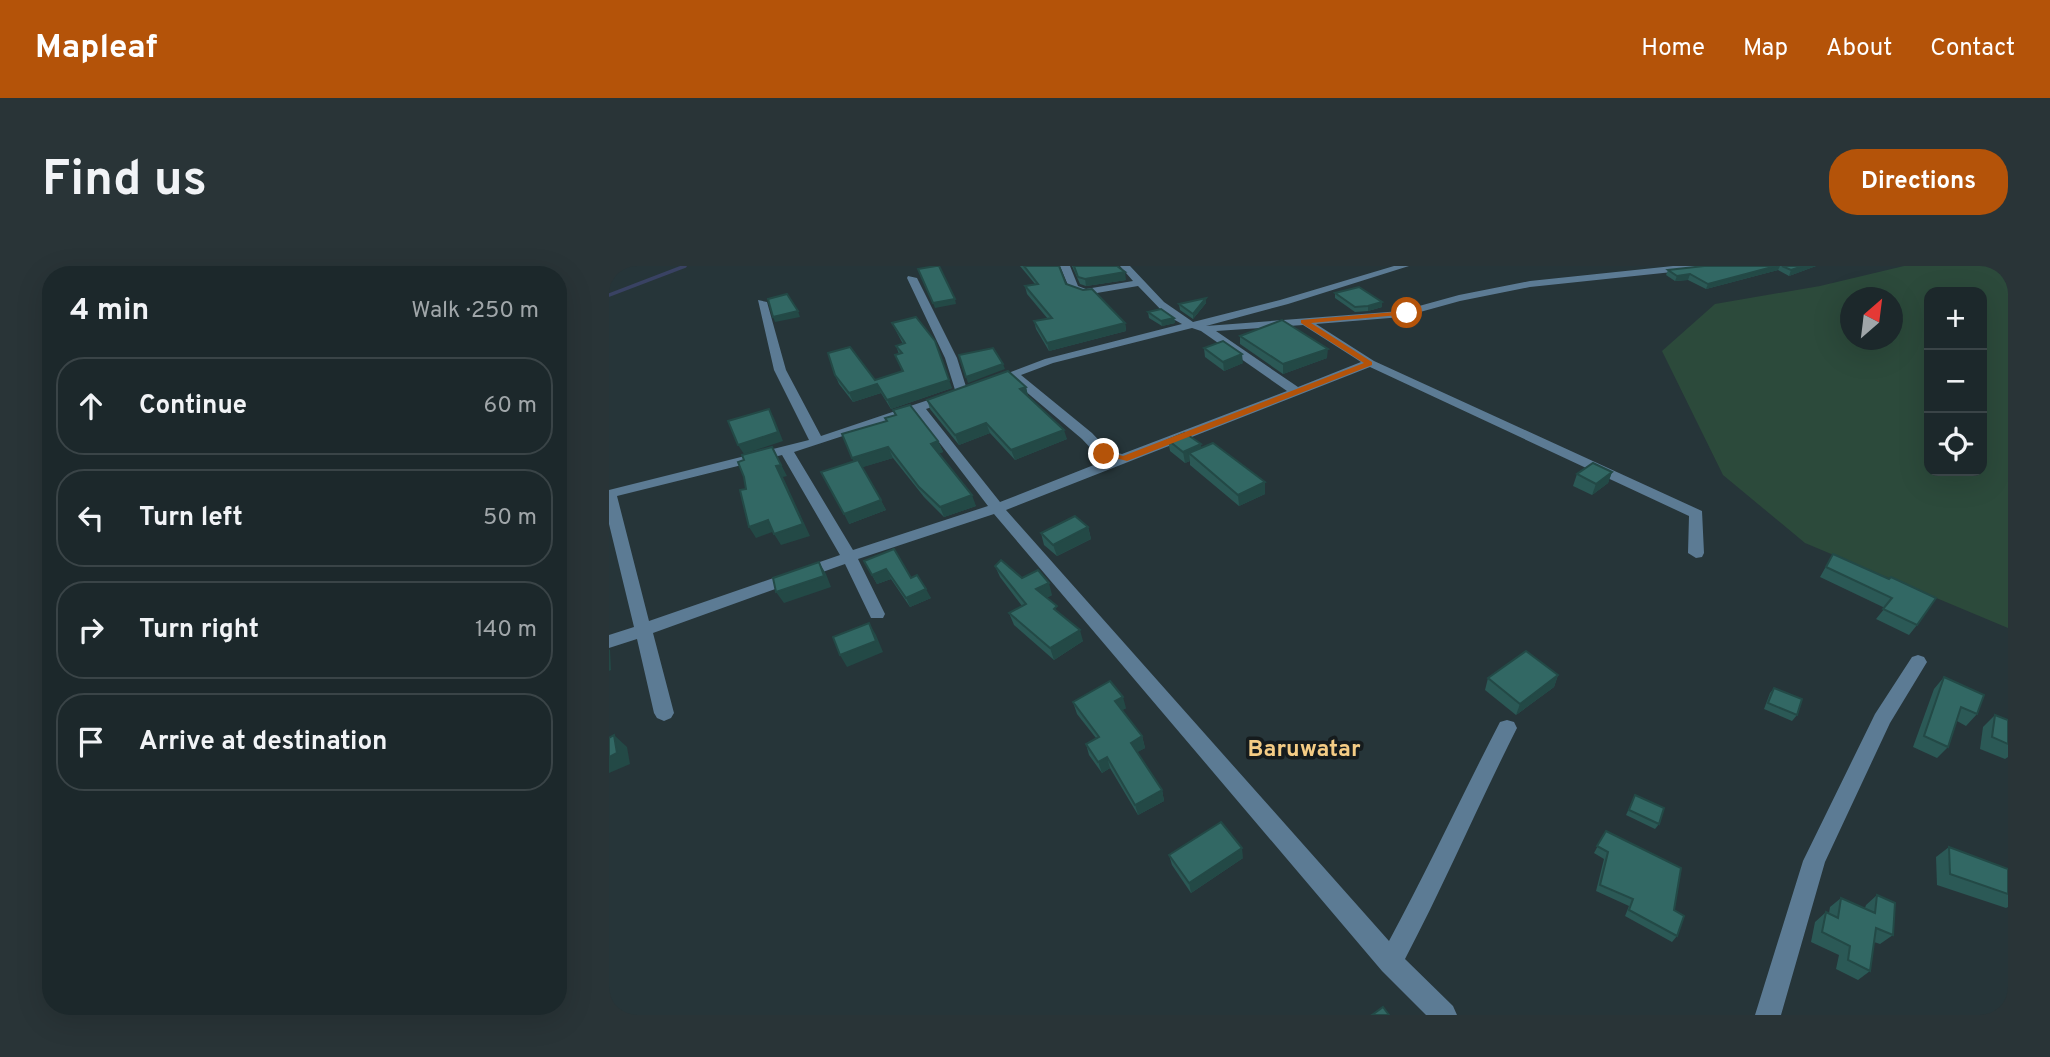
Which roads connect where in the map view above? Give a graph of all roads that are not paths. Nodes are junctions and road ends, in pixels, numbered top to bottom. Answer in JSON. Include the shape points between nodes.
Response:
{"nodes":[{"id":1,"x":1065,"y":266,"type":"edge"},
{"id":2,"x":1125,"y":266,"type":"edge"},
{"id":3,"x":1404,"y":266,"type":"edge"},
{"id":4,"x":1701,"y":266,"type":"edge"},
{"id":5,"x":912,"y":278,"type":"dead end"},
{"id":6,"x":1141,"y":283,"type":"junction"},
{"id":7,"x":762,"y":302,"type":"dead end"},
{"id":8,"x":1304,"y":321,"type":"junction"},
{"id":9,"x":1187,"y":325,"type":"junction"},
{"id":10,"x":1205,"y":329,"type":"junction"},
{"id":11,"x":1370,"y":363,"type":"junction"},
{"id":12,"x":1013,"y":374,"type":"junction"},
{"id":13,"x":1297,"y":392,"type":"junction"},
{"id":14,"x":962,"y":393,"type":"junction"},
{"id":15,"x":919,"y":408,"type":"junction"},
{"id":16,"x":817,"y":442,"type":"junction"},
{"id":17,"x":786,"y":450,"type":"junction"},
{"id":18,"x":1124,"y":459,"type":"junction"},
{"id":19,"x":609,"y":494,"type":"edge"},
{"id":20,"x":997,"y":508,"type":"junction"},
{"id":21,"x":1696,"y":553,"type":"dead end"},
{"id":22,"x":849,"y":557,"type":"junction"},
{"id":23,"x":877,"y":614,"type":"dead end"},
{"id":24,"x":643,"y":629,"type":"junction"},
{"id":25,"x":609,"y":642,"type":"edge"},
{"id":26,"x":1918,"y":662,"type":"dead end"},
{"id":27,"x":664,"y":713,"type":"dead end"},
{"id":28,"x":1507,"y":728,"type":"dead end"},
{"id":29,"x":1391,"y":962,"type":"junction"},
{"id":30,"x":1444,"y":1015,"type":"edge"},
{"id":31,"x":1768,"y":1015,"type":"edge"}],
"edges":[{"from":1,"to":6,"type":"street","via":[[1074,288],[1085,292]]},
{"from":2,"to":6,"type":"street"},
{"from":3,"to":9,"type":"street"},
{"from":4,"to":8,"type":"street","via":[[1530,284],[1402,314]]},
{"from":5,"to":14,"type":"street","via":[[951,358]]},
{"from":6,"to":9,"type":"street","via":[[1161,307]]},
{"from":7,"to":16,"type":"street","via":[[780,370]]},
{"from":8,"to":10,"type":"street"},
{"from":8,"to":11,"type":"street"},
{"from":9,"to":10,"type":"street"},
{"from":9,"to":12,"type":"street"},
{"from":10,"to":13,"type":"street"},
{"from":11,"to":13,"type":"street"},
{"from":11,"to":21,"type":"street","via":[[1697,514]]},
{"from":12,"to":14,"type":"street"},
{"from":12,"to":18,"type":"street","via":[[1104,454]]},
{"from":13,"to":18,"type":"street"},
{"from":14,"to":15,"type":"street"},
{"from":15,"to":16,"type":"street"},
{"from":15,"to":20,"type":"street"},
{"from":16,"to":17,"type":"street"},
{"from":17,"to":19,"type":"street"},
{"from":17,"to":22,"type":"street"},
{"from":18,"to":20,"type":"street"},
{"from":19,"to":24,"type":"street"},
{"from":20,"to":22,"type":"street"},
{"from":20,"to":29,"type":"street"},
{"from":22,"to":23,"type":"street"},
{"from":22,"to":24,"type":"street"},
{"from":24,"to":25,"type":"street"},
{"from":24,"to":27,"type":"street"},
{"from":26,"to":31,"type":"street","via":[[1882,719],[1814,861]]},
{"from":28,"to":29,"type":"street"},
{"from":29,"to":30,"type":"street"}]}
